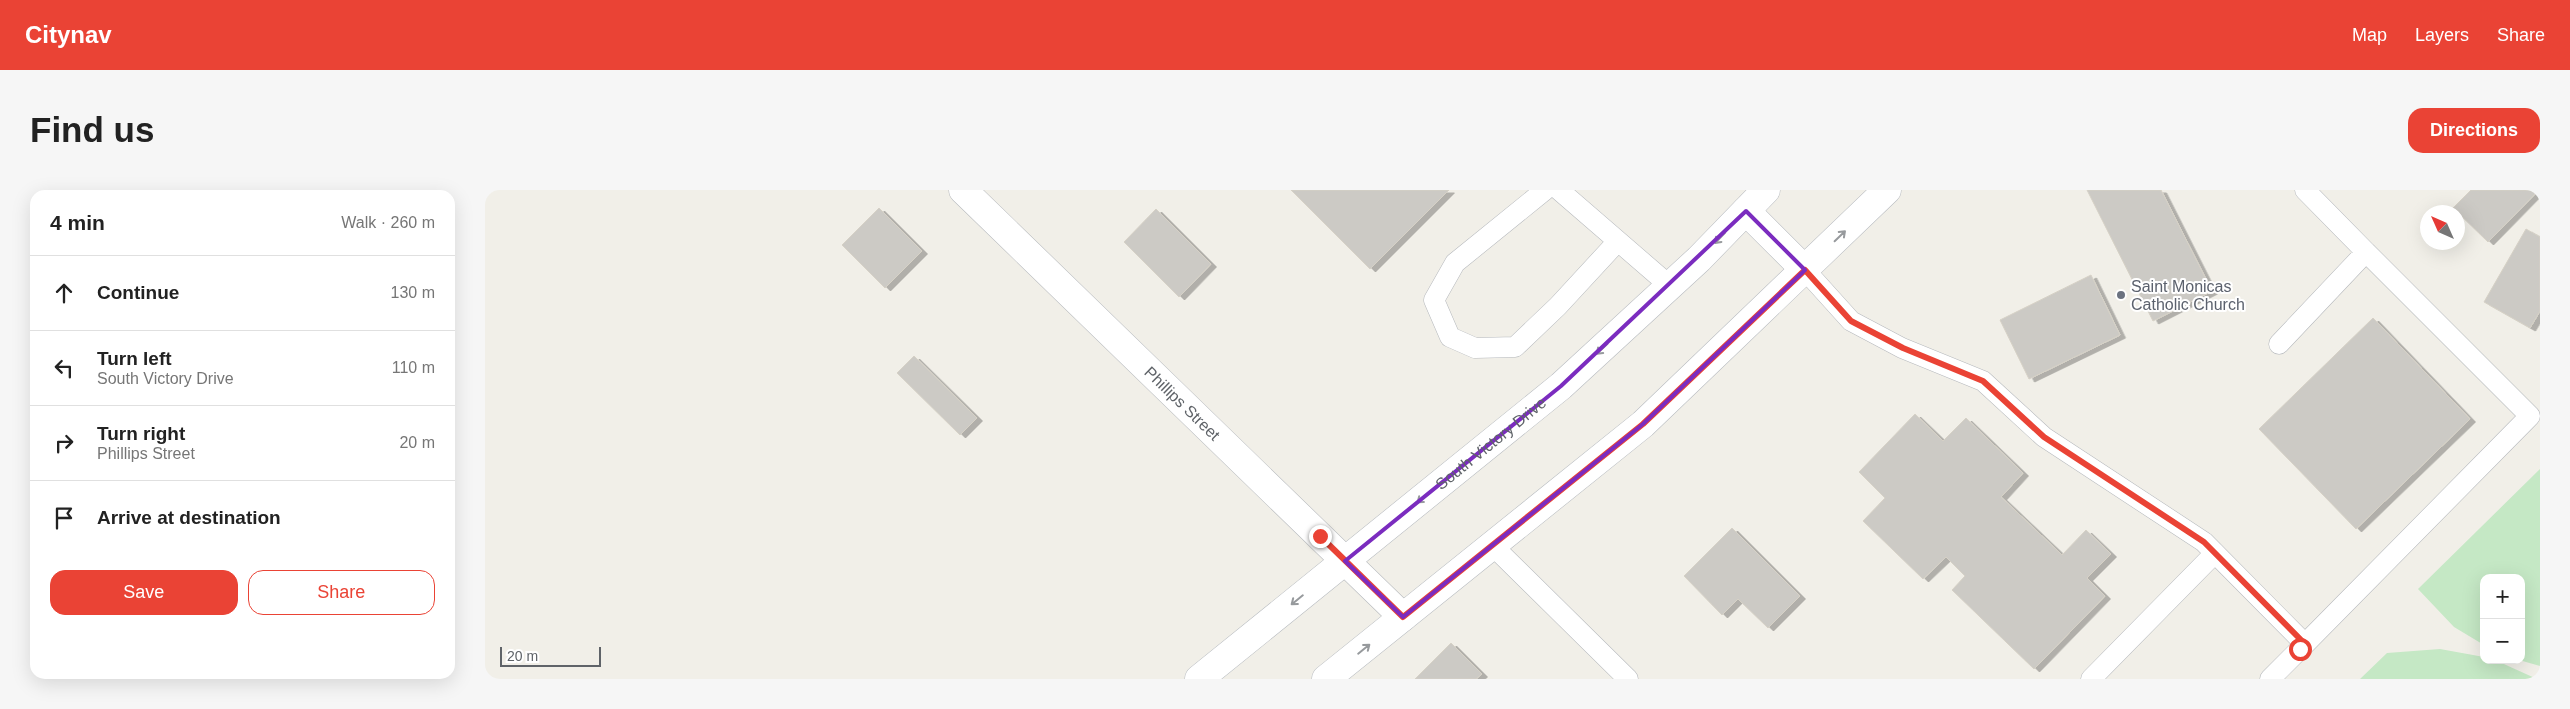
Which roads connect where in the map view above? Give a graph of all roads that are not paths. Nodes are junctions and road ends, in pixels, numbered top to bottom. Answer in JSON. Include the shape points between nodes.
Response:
{"nodes":[{"id":1,"x":963,"y":190,"type":"edge"},
{"id":2,"x":1545,"y":190,"type":"edge"},
{"id":3,"x":1559,"y":190,"type":"edge"},
{"id":4,"x":1766,"y":190,"type":"edge"},
{"id":5,"x":1887,"y":190,"type":"edge"},
{"id":6,"x":2305,"y":190,"type":"edge"},
{"id":7,"x":1746,"y":211,"type":"junction"},
{"id":8,"x":1618,"y":241,"type":"junction"},
{"id":9,"x":2366,"y":252,"type":"junction"},
{"id":10,"x":1805,"y":270,"type":"junction"},
{"id":11,"x":1670,"y":286,"type":"junction"},
{"id":12,"x":2279,"y":344,"type":"dead end"},
{"id":13,"x":1492,"y":545,"type":"junction"},
{"id":14,"x":2215,"y":553,"type":"junction"},
{"id":15,"x":1345,"y":561,"type":"junction"},
{"id":16,"x":1403,"y":617,"type":"junction"},
{"id":17,"x":2305,"y":644,"type":"junction"},
{"id":18,"x":1199,"y":679,"type":"edge"},
{"id":19,"x":1326,"y":679,"type":"edge"},
{"id":20,"x":1629,"y":679,"type":"edge"},
{"id":21,"x":2091,"y":679,"type":"edge"},
{"id":22,"x":2270,"y":679,"type":"edge"}],
"edges":[{"from":1,"to":15,"type":"main road","name":"Phillips Street"},
{"from":2,"to":8,"type":"lane","via":[[1455,263],[1434,300],[1450,337],[1475,348],[1515,347]]},
{"from":3,"to":8,"type":"lane"},
{"from":4,"to":7,"type":"main road","name":"South Victory Drive"},
{"from":10,"to":5,"type":"main road","one_way":true},
{"from":6,"to":9,"type":"lane"},
{"from":7,"to":10,"type":"main road"},
{"from":7,"to":11,"type":"main road","name":"South Victory Drive","one_way":true},
{"from":8,"to":11,"type":"lane"},
{"from":9,"to":12,"type":"lane"},
{"from":9,"to":17,"type":"lane","via":[[2531,416]]},
{"from":10,"to":13,"type":"main road","via":[[1643,424]]},
{"from":10,"to":14,"type":"lane","via":[[1851,321],[1903,348],[1983,381],[2044,437],[2204,542]]},
{"from":11,"to":15,"type":"main road","name":"South Victory Drive","one_way":true,"via":[[1561,386]]},
{"from":13,"to":16,"type":"main road"},
{"from":13,"to":20,"type":"lane"},
{"from":14,"to":17,"type":"lane"},
{"from":14,"to":21,"type":"lane"},
{"from":15,"to":16,"type":"main road","name":"Phillips Street"},
{"from":15,"to":18,"type":"main road","name":"South Victory Drive","one_way":true},
{"from":19,"to":16,"type":"main road","one_way":true},
{"from":17,"to":22,"type":"lane"}]}
